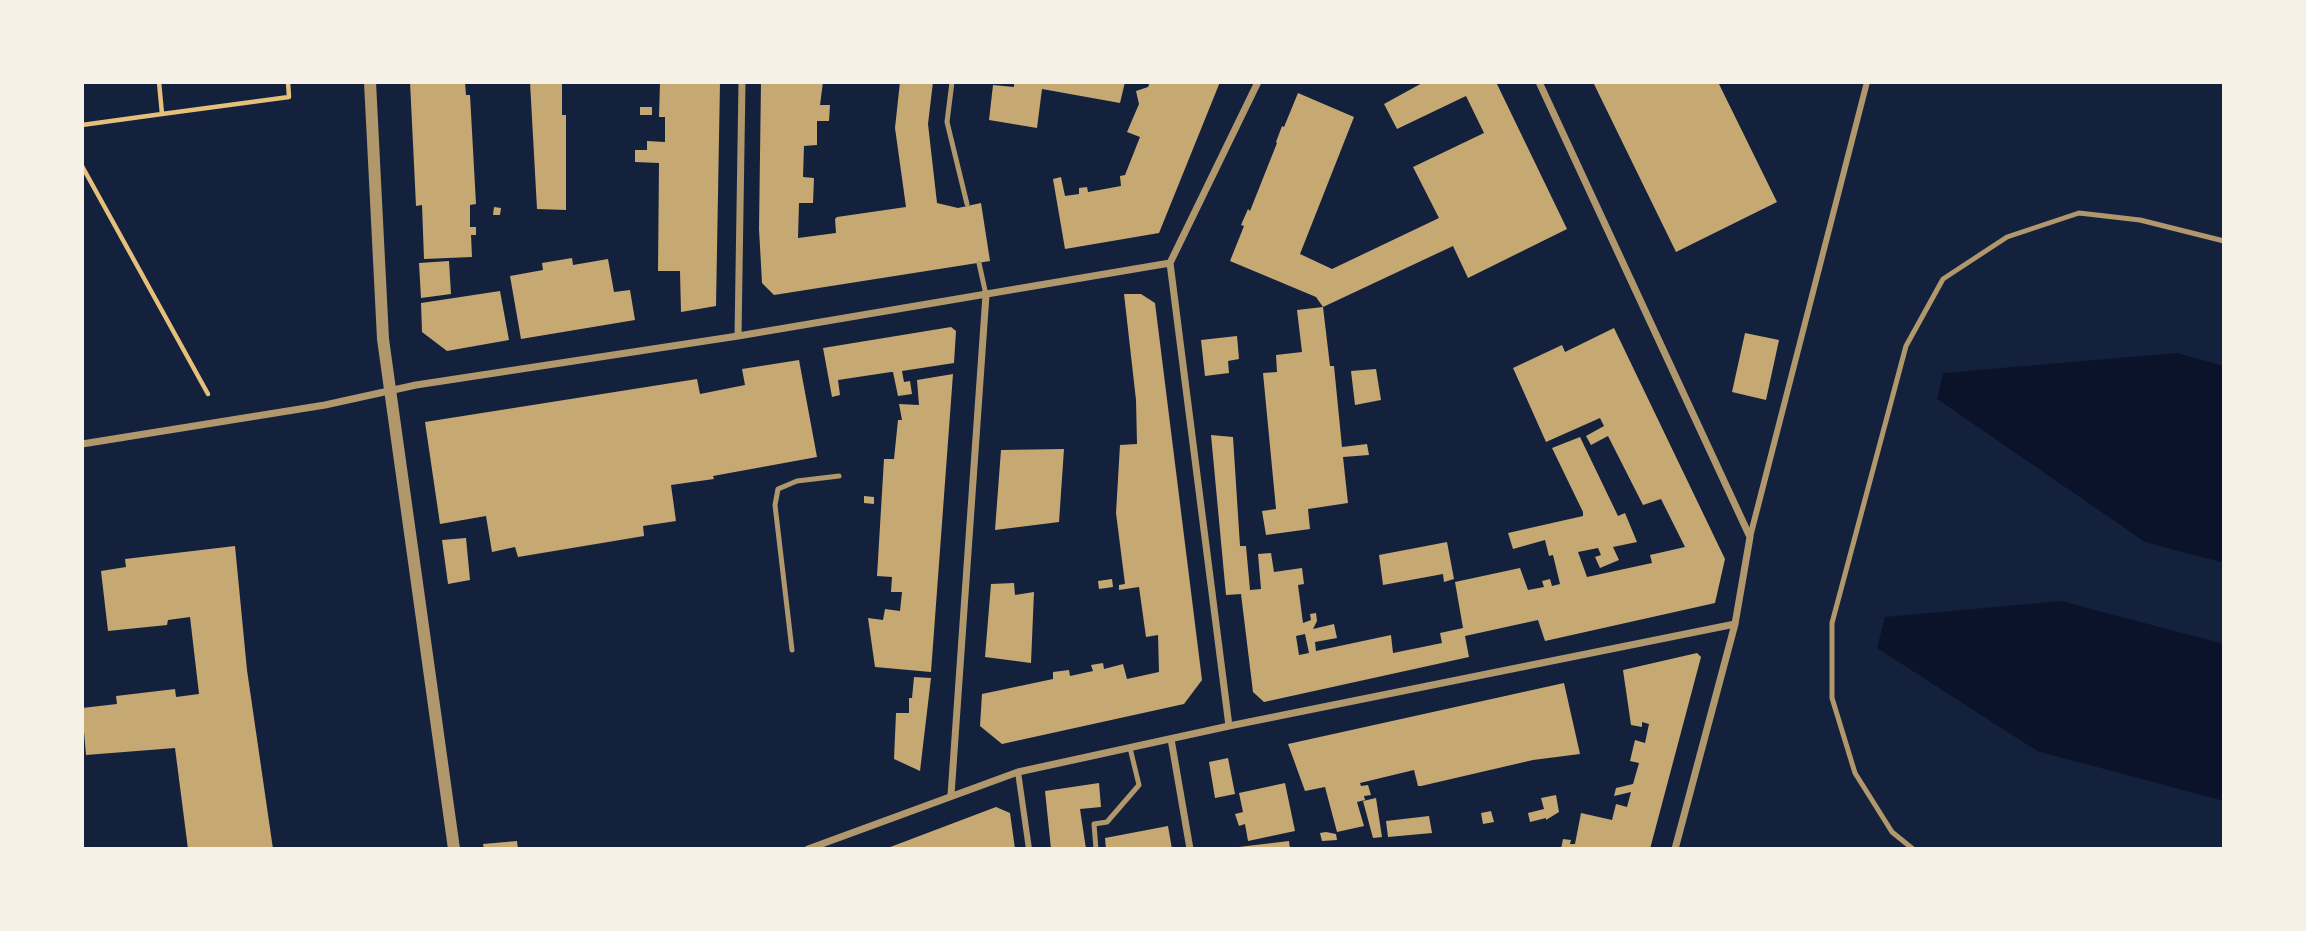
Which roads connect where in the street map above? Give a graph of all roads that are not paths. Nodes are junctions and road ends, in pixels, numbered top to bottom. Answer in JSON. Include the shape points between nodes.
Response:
{"nodes":[{"id":1,"x":370,"y":82,"type":"edge"},
{"id":2,"x":742,"y":82,"type":"edge"},
{"id":3,"x":952,"y":82,"type":"edge"},
{"id":4,"x":1258,"y":82,"type":"edge"},
{"id":5,"x":1539,"y":82,"type":"edge"},
{"id":6,"x":1867,"y":82,"type":"edge"},
{"id":7,"x":967,"y":204,"type":"dead end"},
{"id":8,"x":2224,"y":241,"type":"edge"},
{"id":9,"x":979,"y":262,"type":"dead end"},
{"id":10,"x":1170,"y":262,"type":"junction"},
{"id":11,"x":986,"y":295,"type":"junction"},
{"id":12,"x":738,"y":336,"type":"junction"},
{"id":13,"x":390,"y":390,"type":"junction"},
{"id":14,"x":82,"y":444,"type":"edge"},
{"id":15,"x":839,"y":475,"type":"dead end"},
{"id":16,"x":1750,"y":537,"type":"junction"},
{"id":17,"x":1735,"y":624,"type":"junction"},
{"id":18,"x":792,"y":650,"type":"dead end"},
{"id":19,"x":1229,"y":726,"type":"junction"},
{"id":20,"x":1171,"y":738,"type":"junction"},
{"id":21,"x":1130,"y":748,"type":"junction"},
{"id":22,"x":1018,"y":772,"type":"junction"},
{"id":23,"x":951,"y":795,"type":"junction"},
{"id":24,"x":454,"y":849,"type":"edge"},
{"id":25,"x":808,"y":849,"type":"edge"},
{"id":26,"x":1029,"y":849,"type":"edge"},
{"id":27,"x":1097,"y":849,"type":"edge"},
{"id":28,"x":1190,"y":849,"type":"edge"},
{"id":29,"x":1675,"y":849,"type":"edge"},
{"id":30,"x":1913,"y":849,"type":"edge"}],
"edges":[{"from":1,"to":13,"type":"street","via":[[383,338]]},
{"from":2,"to":12,"type":"street"},
{"from":3,"to":7,"type":"lane","via":[[947,122]]},
{"from":4,"to":10,"type":"street"},
{"from":5,"to":16,"type":"street"},
{"from":6,"to":16,"type":"street"},
{"from":8,"to":30,"type":"lane","via":[[2140,220],[2079,213],[2007,237],[1944,279],[1906,346],[1832,623],[1832,698],[1855,773],[1892,832]]},
{"from":9,"to":11,"type":"lane"},
{"from":10,"to":11,"type":"street"},
{"from":10,"to":19,"type":"street"},
{"from":11,"to":12,"type":"street"},
{"from":11,"to":23,"type":"street"},
{"from":12,"to":13,"type":"street"},
{"from":13,"to":14,"type":"street","via":[[325,405]]},
{"from":13,"to":24,"type":"street"},
{"from":15,"to":18,"type":"lane","via":[[797,481],[778,489],[775,505]]},
{"from":16,"to":17,"type":"street"},
{"from":17,"to":19,"type":"street"},
{"from":17,"to":29,"type":"street"},
{"from":19,"to":20,"type":"street"},
{"from":20,"to":21,"type":"street"},
{"from":20,"to":28,"type":"street"},
{"from":21,"to":22,"type":"street"},
{"from":21,"to":27,"type":"lane","via":[[1139,785],[1107,822],[1094,824]]},
{"from":22,"to":23,"type":"street"},
{"from":22,"to":26,"type":"street"},
{"from":23,"to":25,"type":"street"}]}
